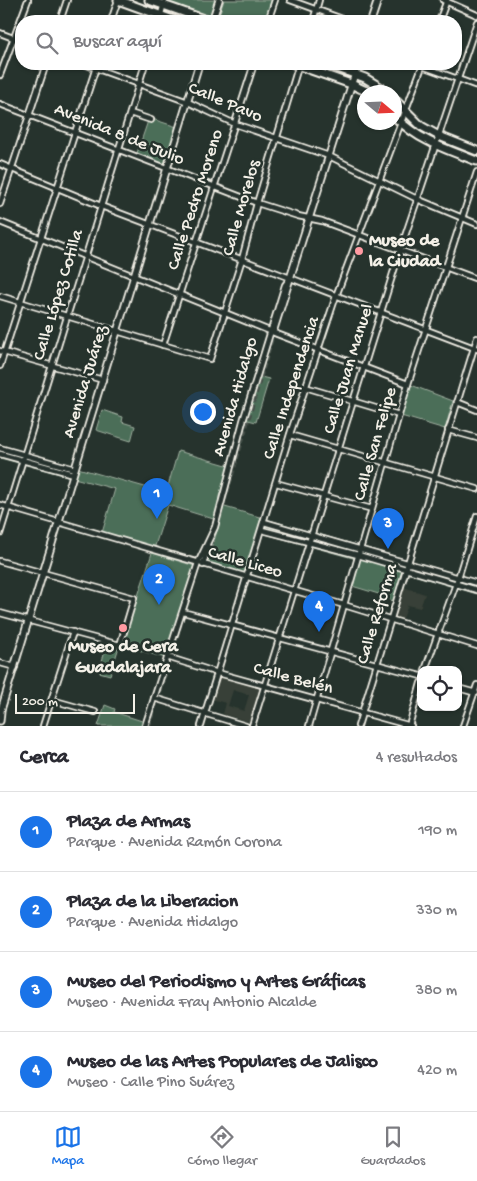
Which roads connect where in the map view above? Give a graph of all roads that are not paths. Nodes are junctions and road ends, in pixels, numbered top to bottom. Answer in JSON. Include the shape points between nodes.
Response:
{"nodes":[{"id":1,"x":28,"y":0,"type":"edge"},
{"id":2,"x":67,"y":0,"type":"edge"},
{"id":3,"x":118,"y":0,"type":"edge"},
{"id":4,"x":149,"y":0,"type":"edge"},
{"id":5,"x":219,"y":0,"type":"edge"},
{"id":6,"x":275,"y":0,"type":"edge"},
{"id":7,"x":290,"y":0,"type":"edge"},
{"id":8,"x":319,"y":0,"type":"edge"},
{"id":9,"x":378,"y":0,"type":"edge"},
{"id":10,"x":445,"y":0,"type":"edge"},
{"id":11,"x":164,"y":3,"type":"edge"},
{"id":12,"x":316,"y":10,"type":"junction"},
{"id":13,"x":22,"y":15,"type":"edge"},
{"id":14,"x":62,"y":15,"type":"edge"},
{"id":15,"x":113,"y":15,"type":"edge"},
{"id":16,"x":153,"y":15,"type":"edge"},
{"id":17,"x":195,"y":15,"type":"edge"},
{"id":18,"x":213,"y":15,"type":"edge"},
{"id":19,"x":270,"y":15,"type":"edge"},
{"id":20,"x":315,"y":15,"type":"edge"},
{"id":21,"x":331,"y":15,"type":"edge"},
{"id":22,"x":373,"y":15,"type":"edge"},
{"id":23,"x":441,"y":15,"type":"edge"},
{"id":24,"x":477,"y":15,"type":"edge"},
{"id":25,"x":477,"y":22,"type":"edge"},
{"id":26,"x":0,"y":33,"type":"edge"},
{"id":27,"x":14,"y":38,"type":"joint"},
{"id":28,"x":462,"y":67,"type":"edge"},
{"id":29,"x":44,"y":70,"type":"edge"},
{"id":30,"x":95,"y":70,"type":"edge"},
{"id":31,"x":106,"y":70,"type":"edge"},
{"id":32,"x":143,"y":70,"type":"edge"},
{"id":33,"x":197,"y":70,"type":"edge"},
{"id":34,"x":252,"y":70,"type":"edge"},
{"id":35,"x":295,"y":70,"type":"edge"},
{"id":36,"x":314,"y":70,"type":"edge"},
{"id":37,"x":344,"y":70,"type":"edge"},
{"id":38,"x":356,"y":70,"type":"edge"},
{"id":39,"x":421,"y":70,"type":"edge"},
{"id":40,"x":436,"y":70,"type":"edge"},
{"id":41,"x":461,"y":70,"type":"edge"},
{"id":42,"x":355,"y":74,"type":"junction"},
{"id":43,"x":0,"y":75,"type":"edge"},
{"id":44,"x":458,"y":79,"type":"junction"},
{"id":45,"x":139,"y":84,"type":"junction"},
{"id":46,"x":352,"y":84,"type":"junction"},
{"id":47,"x":377,"y":85,"type":"edge"},
{"id":48,"x":357,"y":86,"type":"edge"},
{"id":49,"x":477,"y":86,"type":"edge"},
{"id":50,"x":188,"y":102,"type":"junction"},
{"id":51,"x":0,"y":104,"type":"edge"},
{"id":52,"x":402,"y":108,"type":"edge"},
{"id":53,"x":406,"y":112,"type":"junction"},
{"id":54,"x":130,"y":113,"type":"junction"},
{"id":55,"x":29,"y":115,"type":"junction"},
{"id":56,"x":151,"y":120,"type":"dead end"},
{"id":57,"x":402,"y":121,"type":"edge"},
{"id":58,"x":235,"y":124,"type":"junction"},
{"id":59,"x":402,"y":124,"type":"edge"},
{"id":60,"x":398,"y":130,"type":"edge"},
{"id":61,"x":75,"y":132,"type":"junction"},
{"id":62,"x":439,"y":136,"type":"junction"},
{"id":63,"x":276,"y":138,"type":"junction"},
{"id":64,"x":435,"y":145,"type":"junction"},
{"id":65,"x":119,"y":149,"type":"junction"},
{"id":66,"x":477,"y":151,"type":"edge"},
{"id":67,"x":329,"y":156,"type":"junction"},
{"id":68,"x":477,"y":161,"type":"edge"},
{"id":69,"x":0,"y":164,"type":"edge"},
{"id":70,"x":12,"y":169,"type":"junction"},
{"id":71,"x":168,"y":169,"type":"junction"},
{"id":72,"x":477,"y":172,"type":"edge"},
{"id":73,"x":379,"y":180,"type":"junction"},
{"id":74,"x":56,"y":187,"type":"junction"},
{"id":75,"x":214,"y":188,"type":"junction"},
{"id":76,"x":417,"y":199,"type":"junction"},
{"id":77,"x":257,"y":203,"type":"junction"},
{"id":78,"x":0,"y":204,"type":"edge"},
{"id":79,"x":101,"y":206,"type":"junction"},
{"id":80,"x":310,"y":218,"type":"junction"},
{"id":81,"x":462,"y":218,"type":"junction"},
{"id":82,"x":0,"y":222,"type":"edge"},
{"id":83,"x":151,"y":224,"type":"junction"},
{"id":84,"x":477,"y":224,"type":"edge"},
{"id":85,"x":359,"y":235,"type":"junction"},
{"id":86,"x":41,"y":239,"type":"junction"},
{"id":87,"x":196,"y":242,"type":"junction"},
{"id":88,"x":400,"y":251,"type":"junction"},
{"id":89,"x":85,"y":256,"type":"junction"},
{"id":90,"x":242,"y":259,"type":"junction"},
{"id":91,"x":445,"y":267,"type":"junction"},
{"id":92,"x":135,"y":276,"type":"junction"},
{"id":93,"x":291,"y":278,"type":"junction"},
{"id":94,"x":477,"y":279,"type":"edge"},
{"id":95,"x":180,"y":294,"type":"junction"},
{"id":96,"x":0,"y":296,"type":"edge"},
{"id":97,"x":336,"y":296,"type":"junction"},
{"id":98,"x":20,"y":302,"type":"junction"},
{"id":99,"x":381,"y":312,"type":"junction"},
{"id":100,"x":225,"y":313,"type":"junction"},
{"id":101,"x":67,"y":315,"type":"junction"},
{"id":102,"x":272,"y":330,"type":"junction"},
{"id":103,"x":425,"y":330,"type":"junction"},
{"id":104,"x":118,"y":332,"type":"junction"},
{"id":105,"x":477,"y":338,"type":"edge"},
{"id":106,"x":163,"y":345,"type":"junction"},
{"id":107,"x":475,"y":348,"type":"edge"},
{"id":108,"x":318,"y":349,"type":"junction"},
{"id":109,"x":2,"y":352,"type":"edge"},
{"id":110,"x":0,"y":366,"type":"edge"},
{"id":111,"x":51,"y":366,"type":"junction"},
{"id":112,"x":363,"y":367,"type":"junction"},
{"id":113,"x":102,"y":380,"type":"junction"},
{"id":114,"x":408,"y":384,"type":"junction"},
{"id":115,"x":305,"y":388,"type":"junction"},
{"id":116,"x":353,"y":401,"type":"junction"},
{"id":117,"x":457,"y":402,"type":"junction"},
{"id":118,"x":477,"y":410,"type":"edge"},
{"id":119,"x":399,"y":415,"type":"junction"},
{"id":120,"x":448,"y":430,"type":"junction"},
{"id":121,"x":290,"y":435,"type":"junction"},
{"id":122,"x":477,"y":438,"type":"edge"},
{"id":123,"x":0,"y":448,"type":"edge"},
{"id":124,"x":338,"y":448,"type":"junction"},
{"id":125,"x":0,"y":454,"type":"edge"},
{"id":126,"x":24,"y":455,"type":"junction"},
{"id":127,"x":23,"y":460,"type":"junction"},
{"id":128,"x":386,"y":462,"type":"junction"},
{"id":129,"x":74,"y":472,"type":"junction"},
{"id":130,"x":434,"y":476,"type":"junction"},
{"id":131,"x":276,"y":484,"type":"junction"},
{"id":132,"x":477,"y":489,"type":"edge"},
{"id":133,"x":324,"y":496,"type":"junction"},
{"id":134,"x":0,"y":504,"type":"edge"},
{"id":135,"x":8,"y":507,"type":"junction"},
{"id":136,"x":372,"y":509,"type":"junction"},
{"id":137,"x":477,"y":516,"type":"edge"},
{"id":138,"x":59,"y":521,"type":"junction"},
{"id":139,"x":264,"y":522,"type":"junction"},
{"id":140,"x":262,"y":530,"type":"junction"},
{"id":141,"x":0,"y":534,"type":"edge"},
{"id":142,"x":312,"y":536,"type":"junction"},
{"id":143,"x":309,"y":544,"type":"junction"},
{"id":144,"x":360,"y":550,"type":"junction"},
{"id":145,"x":358,"y":556,"type":"junction"},
{"id":146,"x":0,"y":561,"type":"edge"},
{"id":147,"x":200,"y":564,"type":"junction"},
{"id":148,"x":408,"y":564,"type":"junction"},
{"id":149,"x":406,"y":570,"type":"junction"},
{"id":150,"x":43,"y":573,"type":"junction"},
{"id":151,"x":247,"y":578,"type":"junction"},
{"id":152,"x":458,"y":578,"type":"junction"},
{"id":153,"x":477,"y":583,"type":"edge"},
{"id":154,"x":456,"y":584,"type":"junction"},
{"id":155,"x":477,"y":590,"type":"edge"},
{"id":156,"x":294,"y":591,"type":"junction"},
{"id":157,"x":344,"y":605,"type":"junction"},
{"id":158,"x":183,"y":612,"type":"junction"},
{"id":159,"x":0,"y":613,"type":"edge"},
{"id":160,"x":391,"y":619,"type":"junction"},
{"id":161,"x":28,"y":622,"type":"junction"},
{"id":162,"x":232,"y":626,"type":"junction"},
{"id":163,"x":73,"y":632,"type":"junction"},
{"id":164,"x":438,"y":633,"type":"junction"},
{"id":165,"x":280,"y":638,"type":"junction"},
{"id":166,"x":477,"y":646,"type":"edge"},
{"id":167,"x":330,"y":651,"type":"junction"},
{"id":168,"x":167,"y":657,"type":"junction"},
{"id":169,"x":0,"y":663,"type":"edge"},
{"id":170,"x":377,"y":664,"type":"junction"},
{"id":171,"x":426,"y":666,"type":"edge"},
{"id":172,"x":15,"y":667,"type":"junction"},
{"id":173,"x":218,"y":673,"type":"junction"},
{"id":174,"x":417,"y":675,"type":"edge"},
{"id":175,"x":265,"y":685,"type":"junction"},
{"id":176,"x":477,"y":685,"type":"edge"},
{"id":177,"x":462,"y":689,"type":"edge"},
{"id":178,"x":476,"y":693,"type":"edge"},
{"id":179,"x":154,"y":698,"type":"junction"},
{"id":180,"x":316,"y":699,"type":"junction"},
{"id":181,"x":417,"y":699,"type":"edge"},
{"id":182,"x":52,"y":700,"type":"junction"},
{"id":183,"x":1,"y":711,"type":"edge"},
{"id":184,"x":95,"y":712,"type":"dead end"},
{"id":185,"x":362,"y":712,"type":"junction"},
{"id":186,"x":205,"y":714,"type":"junction"},
{"id":187,"x":0,"y":721,"type":"edge"},
{"id":188,"x":43,"y":726,"type":"edge"},
{"id":189,"x":145,"y":726,"type":"edge"},
{"id":190,"x":201,"y":726,"type":"edge"},
{"id":191,"x":246,"y":726,"type":"edge"},
{"id":192,"x":252,"y":726,"type":"edge"},
{"id":193,"x":309,"y":726,"type":"edge"},
{"id":194,"x":358,"y":726,"type":"edge"},
{"id":195,"x":410,"y":726,"type":"edge"},
{"id":196,"x":463,"y":726,"type":"edge"}],
"edges":[{"from":1,"to":13,"type":"street"},
{"from":2,"to":14,"type":"street"},
{"from":3,"to":15,"type":"street"},
{"from":3,"to":16,"type":"main road"},
{"from":4,"to":11,"type":"main road"},
{"from":5,"to":18,"type":"main road"},
{"from":6,"to":19,"type":"street"},
{"from":7,"to":12,"type":"street"},
{"from":8,"to":12,"type":"street"},
{"from":9,"to":22,"type":"main road"},
{"from":10,"to":23,"type":"street"},
{"from":10,"to":24,"type":"street"},
{"from":11,"to":17,"type":"main road"},
{"from":12,"to":20,"type":"street"},
{"from":12,"to":21,"type":"street"},
{"from":25,"to":28,"type":"street","name":"Calle Juan Manuel"},
{"from":26,"to":27,"type":"street"},
{"from":27,"to":43,"type":"street"},
{"from":29,"to":55,"type":"street"},
{"from":30,"to":61,"type":"street"},
{"from":31,"to":45,"type":"street","name":"Calle Pavo"},
{"from":32,"to":45,"type":"street","name":"Calle López Cotilla"},
{"from":33,"to":50,"type":"main road","name":"Avenida Juárez"},
{"from":34,"to":58,"type":"street","name":"Calle Pedro Moreno"},
{"from":35,"to":63,"type":"street","name":"Calle Morelos"},
{"from":36,"to":46,"type":"main road"},
{"from":37,"to":42,"type":"main road"},
{"from":38,"to":42,"type":"main road","name":"Avenida Hidalgo"},
{"from":39,"to":53,"type":"street","name":"Calle Independencia"},
{"from":40,"to":44,"type":"street"},
{"from":41,"to":44,"type":"street","name":"Calle Juan Manuel"},
{"from":42,"to":46,"type":"main road","name":"Avenida Hidalgo"},
{"from":42,"to":47,"type":"main road"},
{"from":44,"to":49,"type":"street"},
{"from":44,"to":62,"type":"street","name":"Calle Juan Manuel"},
{"from":45,"to":50,"type":"street","name":"Calle Pavo"},
{"from":45,"to":54,"type":"street","name":"Calle López Cotilla"},
{"from":46,"to":48,"type":"main road"},
{"from":46,"to":67,"type":"main road","name":"Avenida Hidalgo"},
{"from":50,"to":58,"type":"street","name":"Calle Pavo"},
{"from":50,"to":71,"type":"main road","name":"Avenida Juárez"},
{"from":51,"to":55,"type":"street","name":"Avenida 8 de Julio"},
{"from":52,"to":53,"type":"main road"},
{"from":53,"to":57,"type":"street","name":"Calle Independencia"},
{"from":53,"to":62,"type":"main road"},
{"from":54,"to":56,"type":"street"},
{"from":54,"to":65,"type":"street","name":"Calle López Cotilla"},
{"from":55,"to":61,"type":"street","name":"Avenida 8 de Julio"},
{"from":55,"to":70,"type":"street"},
{"from":58,"to":63,"type":"street","name":"Calle Pavo"},
{"from":58,"to":75,"type":"street","name":"Calle Pedro Moreno"},
{"from":59,"to":64,"type":"main road"},
{"from":60,"to":73,"type":"street","name":"Calle Independencia"},
{"from":61,"to":65,"type":"street","name":"Avenida 8 de Julio"},
{"from":61,"to":74,"type":"street"},
{"from":62,"to":64,"type":"street","name":"Calle Juan Manuel"},
{"from":62,"to":66,"type":"main road"},
{"from":63,"to":67,"type":"street","name":"Calle Pavo"},
{"from":63,"to":77,"type":"street","name":"Calle Morelos"},
{"from":64,"to":68,"type":"main road"},
{"from":64,"to":76,"type":"street","name":"Calle Juan Manuel"},
{"from":65,"to":71,"type":"street","name":"Avenida 8 de Julio"},
{"from":65,"to":79,"type":"street","name":"Calle López Cotilla"},
{"from":67,"to":73,"type":"street","name":"Calle Pavo"},
{"from":67,"to":80,"type":"main road","name":"Avenida Hidalgo"},
{"from":69,"to":70,"type":"street"},
{"from":70,"to":74,"type":"street"},
{"from":70,"to":78,"type":"street"},
{"from":71,"to":75,"type":"street","name":"Avenida 8 de Julio"},
{"from":71,"to":83,"type":"main road","name":"Avenida Juárez"},
{"from":72,"to":81,"type":"street","name":"Calle San Felipe"},
{"from":73,"to":76,"type":"street","name":"Calle Pavo"},
{"from":73,"to":85,"type":"street","name":"Calle Independencia"},
{"from":74,"to":79,"type":"street"},
{"from":74,"to":86,"type":"street"},
{"from":75,"to":77,"type":"street","name":"Avenida 8 de Julio"},
{"from":75,"to":87,"type":"street","name":"Calle Pedro Moreno"},
{"from":76,"to":81,"type":"street","name":"Calle Pavo"},
{"from":76,"to":88,"type":"street","name":"Calle Juan Manuel"},
{"from":77,"to":80,"type":"street","name":"Avenida 8 de Julio"},
{"from":77,"to":90,"type":"street","name":"Calle Morelos"},
{"from":79,"to":83,"type":"street"},
{"from":79,"to":89,"type":"street","name":"Calle López Cotilla"},
{"from":80,"to":85,"type":"street","name":"Avenida 8 de Julio"},
{"from":80,"to":93,"type":"main road","name":"Avenida Hidalgo"},
{"from":81,"to":84,"type":"street","name":"Calle Pavo"},
{"from":81,"to":91,"type":"street","name":"Calle San Felipe"},
{"from":82,"to":86,"type":"street"},
{"from":83,"to":87,"type":"street"},
{"from":83,"to":92,"type":"main road","name":"Avenida Juárez"},
{"from":85,"to":88,"type":"street","name":"Avenida 8 de Julio"},
{"from":85,"to":97,"type":"street","name":"Calle Independencia"},
{"from":86,"to":89,"type":"street"},
{"from":86,"to":98,"type":"street"},
{"from":87,"to":90,"type":"street"},
{"from":87,"to":95,"type":"street","name":"Calle Pedro Moreno"},
{"from":88,"to":91,"type":"street","name":"Avenida 8 de Julio"},
{"from":88,"to":99,"type":"street","name":"Calle Juan Manuel"},
{"from":89,"to":92,"type":"street"},
{"from":89,"to":101,"type":"street","name":"Calle López Cotilla"},
{"from":90,"to":93,"type":"street"},
{"from":90,"to":100,"type":"street","name":"Calle Morelos"},
{"from":91,"to":94,"type":"street","name":"Avenida 8 de Julio"},
{"from":91,"to":103,"type":"street","name":"Calle San Felipe"},
{"from":92,"to":95,"type":"street"},
{"from":92,"to":104,"type":"main road","name":"Avenida Juárez"},
{"from":93,"to":97,"type":"street"},
{"from":93,"to":102,"type":"main road","name":"Avenida Hidalgo"},
{"from":95,"to":100,"type":"street"},
{"from":95,"to":106,"type":"street","name":"Calle Pedro Moreno"},
{"from":96,"to":98,"type":"street"},
{"from":97,"to":99,"type":"street"},
{"from":97,"to":108,"type":"street","name":"Calle Independencia"},
{"from":98,"to":101,"type":"street"},
{"from":98,"to":109,"type":"street"},
{"from":99,"to":103,"type":"street"},
{"from":99,"to":112,"type":"street","name":"Calle Juan Manuel"},
{"from":100,"to":102,"type":"street"},
{"from":100,"to":106,"type":"street","name":"Calle Morelos","via":[[210,359]]},
{"from":101,"to":104,"type":"street"},
{"from":101,"to":111,"type":"street","name":"Calle López Cotilla"},
{"from":102,"to":108,"type":"street"},
{"from":102,"to":147,"type":"street","name":"Avenida Hidalgo","via":[[243,421],[215,527]]},
{"from":103,"to":107,"type":"street"},
{"from":103,"to":114,"type":"street","name":"Calle San Felipe"},
{"from":104,"to":106,"type":"street"},
{"from":104,"to":113,"type":"main road","name":"Avenida Juárez"},
{"from":105,"to":107,"type":"street","name":"Calle Reforma"},
{"from":107,"to":117,"type":"street","name":"Calle Reforma"},
{"from":108,"to":112,"type":"street"},
{"from":108,"to":115,"type":"street","name":"Calle Independencia"},
{"from":109,"to":110,"type":"street"},
{"from":109,"to":111,"type":"street"},
{"from":111,"to":113,"type":"street"},
{"from":111,"to":126,"type":"street","name":"Calle López Cotilla"},
{"from":112,"to":114,"type":"street"},
{"from":112,"to":116,"type":"street","name":"Calle Juan Manuel"},
{"from":113,"to":129,"type":"main road","name":"Avenida Juárez"},
{"from":114,"to":119,"type":"street","name":"Calle San Felipe"},
{"from":115,"to":116,"type":"street"},
{"from":115,"to":121,"type":"street","name":"Calle Independencia"},
{"from":116,"to":119,"type":"street"},
{"from":116,"to":124,"type":"street","name":"Calle Juan Manuel"},
{"from":117,"to":118,"type":"street"},
{"from":117,"to":120,"type":"street","name":"Calle Reforma"},
{"from":119,"to":128,"type":"street","name":"Calle San Felipe"},
{"from":120,"to":122,"type":"street"},
{"from":120,"to":130,"type":"street","name":"Calle Reforma"},
{"from":121,"to":124,"type":"street"},
{"from":121,"to":131,"type":"street","name":"Calle Independencia"},
{"from":123,"to":126,"type":"street"},
{"from":124,"to":128,"type":"street"},
{"from":124,"to":133,"type":"street","name":"Calle Juan Manuel"},
{"from":125,"to":127,"type":"street"},
{"from":126,"to":127,"type":"street","name":"Calle López Cotilla"},
{"from":126,"to":129,"type":"street"},
{"from":127,"to":129,"type":"street"},
{"from":127,"to":135,"type":"street","name":"Calle López Cotilla"},
{"from":128,"to":130,"type":"street"},
{"from":128,"to":136,"type":"street","name":"Calle San Felipe"},
{"from":129,"to":138,"type":"main road","name":"Avenida Juárez"},
{"from":130,"to":132,"type":"street"},
{"from":130,"to":148,"type":"street","name":"Calle Reforma"},
{"from":131,"to":133,"type":"street"},
{"from":131,"to":139,"type":"street","name":"Calle Independencia"},
{"from":133,"to":136,"type":"street"},
{"from":133,"to":142,"type":"street","name":"Calle Juan Manuel"},
{"from":134,"to":135,"type":"street","name":"Calle Liceo"},
{"from":135,"to":138,"type":"street","name":"Calle Liceo"},
{"from":135,"to":141,"type":"street","name":"Calle López Cotilla"},
{"from":136,"to":144,"type":"street","name":"Calle San Felipe"},
{"from":137,"to":152,"type":"street"},
{"from":138,"to":147,"type":"street","name":"Calle Liceo"},
{"from":138,"to":150,"type":"main road","name":"Avenida Juárez"},
{"from":139,"to":140,"type":"street","name":"Calle Independencia"},
{"from":139,"to":142,"type":"street"},
{"from":140,"to":143,"type":"street"},
{"from":140,"to":151,"type":"street","name":"Calle Independencia"},
{"from":142,"to":143,"type":"street","name":"Calle Juan Manuel"},
{"from":142,"to":144,"type":"street"},
{"from":143,"to":145,"type":"street"},
{"from":143,"to":156,"type":"street","name":"Calle Juan Manuel"},
{"from":144,"to":145,"type":"street","name":"Calle San Felipe"},
{"from":144,"to":148,"type":"street"},
{"from":145,"to":149,"type":"street"},
{"from":145,"to":157,"type":"street","name":"Calle San Felipe"},
{"from":146,"to":150,"type":"street"},
{"from":147,"to":151,"type":"street","name":"Calle Liceo"},
{"from":147,"to":158,"type":"street","name":"Avenida Hidalgo"},
{"from":148,"to":149,"type":"street","name":"Calle Reforma"},
{"from":148,"to":152,"type":"street"},
{"from":149,"to":154,"type":"street"},
{"from":149,"to":160,"type":"street","name":"Calle Reforma"},
{"from":150,"to":161,"type":"main road","name":"Avenida Juárez"},
{"from":150,"to":163,"type":"street","via":[[134,598],[120,645]]},
{"from":151,"to":156,"type":"street","name":"Calle Liceo"},
{"from":151,"to":162,"type":"street","name":"Calle Independencia"},
{"from":152,"to":153,"type":"street"},
{"from":152,"to":154,"type":"street"},
{"from":154,"to":155,"type":"street"},
{"from":154,"to":164,"type":"street"},
{"from":156,"to":157,"type":"street","name":"Calle Liceo"},
{"from":156,"to":165,"type":"street","name":"Calle Juan Manuel"},
{"from":157,"to":160,"type":"street","name":"Calle Liceo"},
{"from":157,"to":167,"type":"street","name":"Calle San Felipe"},
{"from":158,"to":162,"type":"street"},
{"from":158,"to":168,"type":"street","name":"Avenida Hidalgo"},
{"from":159,"to":161,"type":"street"},
{"from":160,"to":164,"type":"street","name":"Calle Liceo"},
{"from":160,"to":170,"type":"street","name":"Calle Reforma"},
{"from":161,"to":163,"type":"street"},
{"from":161,"to":172,"type":"main road","name":"Avenida Juárez"},
{"from":162,"to":165,"type":"street"},
{"from":162,"to":173,"type":"street","name":"Calle Independencia"},
{"from":163,"to":182,"type":"street"},
{"from":164,"to":166,"type":"street","name":"Calle Liceo"},
{"from":164,"to":171,"type":"street"},
{"from":165,"to":167,"type":"street"},
{"from":165,"to":175,"type":"street","name":"Calle Juan Manuel"},
{"from":167,"to":170,"type":"street"},
{"from":167,"to":180,"type":"street","name":"Calle San Felipe"},
{"from":168,"to":173,"type":"street","name":"Calle Belén"},
{"from":168,"to":179,"type":"street","name":"Avenida Hidalgo"},
{"from":169,"to":172,"type":"street"},
{"from":170,"to":174,"type":"street"},
{"from":170,"to":185,"type":"street","name":"Calle Reforma"},
{"from":172,"to":183,"type":"main road","name":"Avenida Juárez"},
{"from":173,"to":175,"type":"street","name":"Calle Belén"},
{"from":173,"to":186,"type":"street","name":"Calle Independencia"},
{"from":175,"to":180,"type":"street","name":"Calle Belén"},
{"from":175,"to":192,"type":"street","name":"Calle Juan Manuel"},
{"from":176,"to":178,"type":"street"},
{"from":177,"to":178,"type":"street"},
{"from":178,"to":196,"type":"street"},
{"from":179,"to":186,"type":"street"},
{"from":179,"to":189,"type":"street","name":"Avenida Hidalgo"},
{"from":180,"to":185,"type":"street","name":"Calle Belén"},
{"from":180,"to":193,"type":"street","name":"Calle San Felipe"},
{"from":181,"to":195,"type":"street"},
{"from":182,"to":184,"type":"street"},
{"from":182,"to":188,"type":"street"},
{"from":183,"to":187,"type":"main road","name":"Avenida Juárez"},
{"from":185,"to":194,"type":"street","name":"Calle Reforma"},
{"from":185,"to":195,"type":"street","name":"Calle Belén"},
{"from":186,"to":190,"type":"street","name":"Calle Independencia"},
{"from":186,"to":191,"type":"street"}]}
